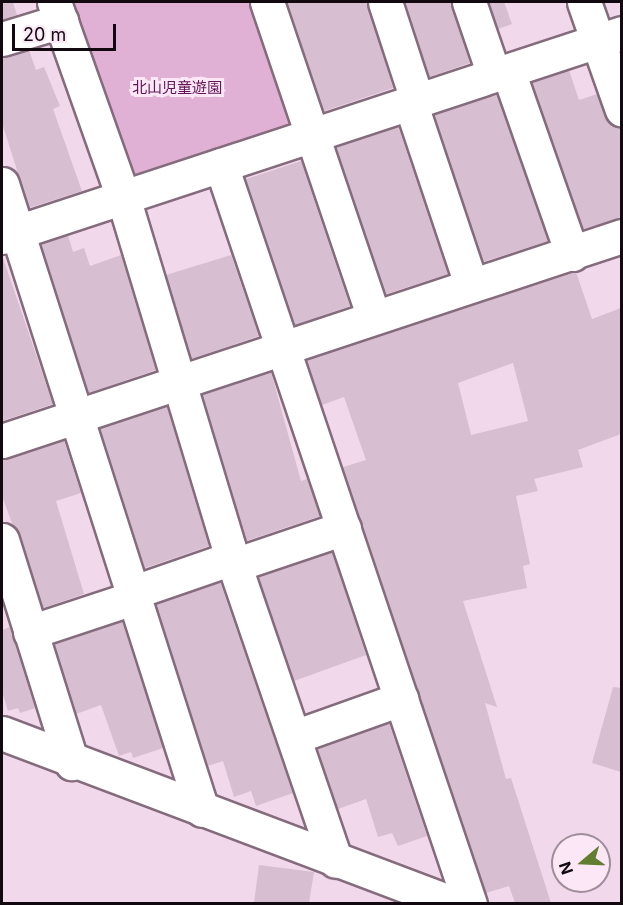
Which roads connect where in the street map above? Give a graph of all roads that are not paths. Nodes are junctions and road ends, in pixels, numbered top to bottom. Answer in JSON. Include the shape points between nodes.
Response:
{"nodes":[{"id":1,"x":267,"y":2,"type":"edge"},
{"id":2,"x":385,"y":2,"type":"edge"},
{"id":3,"x":469,"y":2,"type":"edge"},
{"id":4,"x":584,"y":2,"type":"edge"},
{"id":5,"x":57,"y":11,"type":"edge"},
{"id":6,"x":609,"y":37,"type":"edge"},
{"id":7,"x":2,"y":39,"type":"edge"},
{"id":8,"x":501,"y":73,"type":"junction"},
{"id":9,"x":414,"y":101,"type":"junction"},
{"id":10,"x":621,"y":110,"type":"edge"},
{"id":11,"x":311,"y":135,"type":"junction"},
{"id":12,"x":221,"y":165,"type":"junction"},
{"id":13,"x":2,"y":184,"type":"edge"},
{"id":14,"x":123,"y":197,"type":"junction"},
{"id":15,"x":9,"y":235,"type":"edge"},
{"id":16,"x":621,"y":236,"type":"edge"},
{"id":17,"x":572,"y":254,"type":"junction"},
{"id":18,"x":471,"y":284,"type":"junction"},
{"id":19,"x":373,"y":315,"type":"junction"},
{"id":20,"x":283,"y":346,"type":"junction"},
{"id":21,"x":177,"y":382,"type":"junction"},
{"id":22,"x":74,"y":417,"type":"junction"},
{"id":23,"x":2,"y":441,"type":"edge"},
{"id":24,"x":344,"y":528,"type":"junction"},
{"id":25,"x":2,"y":540,"type":"edge"},
{"id":26,"x":233,"y":562,"type":"junction"},
{"id":27,"x":132,"y":595,"type":"junction"},
{"id":28,"x":30,"y":632,"type":"junction"},
{"id":29,"x":401,"y":699,"type":"junction"},
{"id":30,"x":2,"y":734,"type":"edge"},
{"id":31,"x":294,"y":737,"type":"junction"},
{"id":32,"x":72,"y":763,"type":"junction"},
{"id":33,"x":202,"y":810,"type":"junction"},
{"id":34,"x":336,"y":861,"type":"junction"},
{"id":35,"x":454,"y":903,"type":"edge"},
{"id":36,"x":470,"y":903,"type":"edge"}],
"edges":[{"from":1,"to":11,"type":"street"},
{"from":2,"to":9,"type":"street"},
{"from":3,"to":8,"type":"street"},
{"from":4,"to":6,"type":"street"},
{"from":5,"to":7,"type":"street"},
{"from":5,"to":14,"type":"street"},
{"from":6,"to":8,"type":"street"},
{"from":6,"to":10,"type":"street"},
{"from":8,"to":9,"type":"street"},
{"from":8,"to":17,"type":"street"},
{"from":9,"to":11,"type":"street"},
{"from":9,"to":18,"type":"street"},
{"from":11,"to":12,"type":"street"},
{"from":11,"to":19,"type":"street"},
{"from":12,"to":14,"type":"street"},
{"from":12,"to":20,"type":"street"},
{"from":13,"to":15,"type":"street"},
{"from":14,"to":15,"type":"street"},
{"from":14,"to":21,"type":"street"},
{"from":15,"to":22,"type":"street"},
{"from":16,"to":17,"type":"street"},
{"from":17,"to":18,"type":"street"},
{"from":18,"to":19,"type":"street"},
{"from":19,"to":20,"type":"street"},
{"from":20,"to":21,"type":"street"},
{"from":20,"to":24,"type":"street"},
{"from":21,"to":22,"type":"street"},
{"from":21,"to":26,"type":"street"},
{"from":22,"to":23,"type":"street"},
{"from":22,"to":27,"type":"street"},
{"from":24,"to":26,"type":"street"},
{"from":24,"to":29,"type":"street"},
{"from":25,"to":28,"type":"street"},
{"from":26,"to":27,"type":"street"},
{"from":26,"to":31,"type":"street"},
{"from":27,"to":28,"type":"street"},
{"from":27,"to":33,"type":"street"},
{"from":28,"to":32,"type":"street"},
{"from":29,"to":31,"type":"street"},
{"from":29,"to":36,"type":"street"},
{"from":30,"to":32,"type":"street"},
{"from":31,"to":34,"type":"street"},
{"from":32,"to":33,"type":"street"},
{"from":33,"to":34,"type":"street"},
{"from":34,"to":35,"type":"street"}]}
